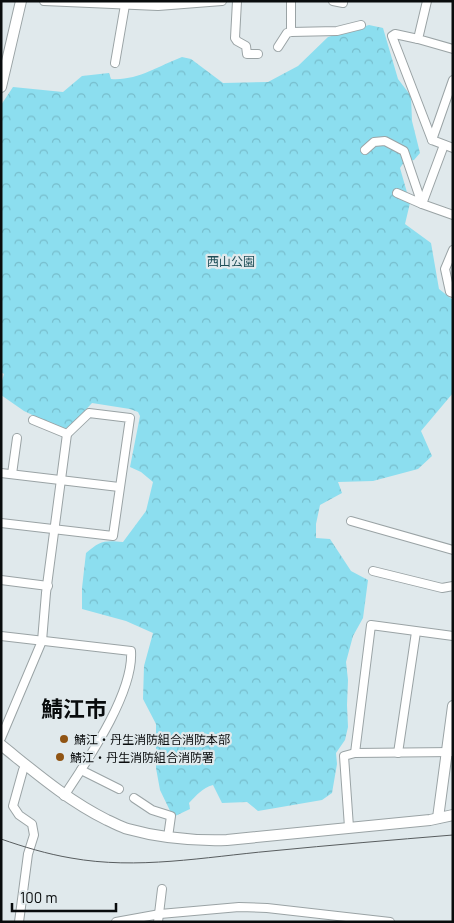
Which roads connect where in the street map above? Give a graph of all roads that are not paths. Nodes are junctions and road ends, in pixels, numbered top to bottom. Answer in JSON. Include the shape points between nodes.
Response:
{"nodes":[{"id":1,"x":21,"y":1,"type":"edge"},
{"id":2,"x":44,"y":1,"type":"edge"},
{"id":3,"x":222,"y":1,"type":"edge"},
{"id":4,"x":237,"y":1,"type":"edge"},
{"id":5,"x":291,"y":1,"type":"edge"},
{"id":6,"x":333,"y":1,"type":"edge"},
{"id":7,"x":428,"y":1,"type":"edge"},
{"id":8,"x":343,"y":3,"type":"dead end"},
{"id":9,"x":158,"y":4,"type":"edge"},
{"id":10,"x":124,"y":5,"type":"junction"},
{"id":11,"x":361,"y":25,"type":"dead end"},
{"id":12,"x":291,"y":32,"type":"junction"},
{"id":13,"x":418,"y":39,"type":"junction"},
{"id":14,"x":278,"y":47,"type":"dead end"},
{"id":15,"x":453,"y":49,"type":"edge"},
{"id":16,"x":258,"y":54,"type":"dead end"},
{"id":17,"x":115,"y":63,"type":"dead end"},
{"id":18,"x":453,"y":80,"type":"edge"},
{"id":19,"x":1,"y":87,"type":"edge"},
{"id":20,"x":450,"y":96,"type":"edge"},
{"id":21,"x":432,"y":140,"type":"junction"},
{"id":22,"x":444,"y":145,"type":"junction"},
{"id":23,"x":453,"y":148,"type":"edge"},
{"id":24,"x":365,"y":150,"type":"dead end"},
{"id":25,"x":397,"y":193,"type":"dead end"},
{"id":26,"x":422,"y":204,"type":"junction"},
{"id":27,"x":453,"y":215,"type":"edge"},
{"id":28,"x":453,"y":250,"type":"edge"},
{"id":29,"x":453,"y":293,"type":"edge"},
{"id":30,"x":33,"y":420,"type":"dead end"},
{"id":31,"x":67,"y":434,"type":"junction"},
{"id":32,"x":17,"y":438,"type":"dead end"},
{"id":33,"x":1,"y":473,"type":"edge"},
{"id":34,"x":12,"y":474,"type":"junction"},
{"id":35,"x":61,"y":480,"type":"junction"},
{"id":36,"x":119,"y":487,"type":"junction"},
{"id":37,"x":351,"y":521,"type":"dead end"},
{"id":38,"x":1,"y":523,"type":"edge"},
{"id":39,"x":55,"y":529,"type":"junction"},
{"id":40,"x":453,"y":550,"type":"edge"},
{"id":41,"x":373,"y":571,"type":"dead end"},
{"id":42,"x":1,"y":580,"type":"edge"},
{"id":43,"x":48,"y":586,"type":"junction"},
{"id":44,"x":453,"y":586,"type":"edge"},
{"id":45,"x":416,"y":632,"type":"junction"},
{"id":46,"x":1,"y":636,"type":"edge"},
{"id":47,"x":453,"y":636,"type":"edge"},
{"id":48,"x":42,"y":641,"type":"junction"},
{"id":49,"x":453,"y":706,"type":"edge"},
{"id":50,"x":1,"y":738,"type":"edge"},
{"id":51,"x":1,"y":745,"type":"edge"},
{"id":52,"x":398,"y":752,"type":"junction"},
{"id":53,"x":450,"y":752,"type":"edge"},
{"id":54,"x":355,"y":753,"type":"junction"},
{"id":55,"x":24,"y":770,"type":"dead end"},
{"id":56,"x":81,"y":770,"type":"junction"},
{"id":57,"x":119,"y":789,"type":"dead end"},
{"id":58,"x":64,"y":796,"type":"junction"},
{"id":59,"x":134,"y":798,"type":"dead end"},
{"id":60,"x":453,"y":815,"type":"edge"},
{"id":61,"x":438,"y":818,"type":"junction"},
{"id":62,"x":349,"y":828,"type":"junction"},
{"id":63,"x":168,"y":837,"type":"junction"},
{"id":64,"x":162,"y":889,"type":"dead end"},
{"id":65,"x":159,"y":918,"type":"edge"},
{"id":66,"x":19,"y":922,"type":"edge"},
{"id":67,"x":116,"y":922,"type":"edge"},
{"id":68,"x":390,"y":922,"type":"edge"}],
"edges":[{"from":1,"to":19,"type":"street"},
{"from":2,"to":10,"type":"street"},
{"from":3,"to":9,"type":"street"},
{"from":4,"to":16,"type":"street","via":[[235,38],[246,46],[247,54]]},
{"from":5,"to":12,"type":"street"},
{"from":6,"to":8,"type":"street"},
{"from":7,"to":13,"type":"street"},
{"from":9,"to":10,"type":"street"},
{"from":10,"to":17,"type":"street"},
{"from":11,"to":12,"type":"street","via":[[337,31]]},
{"from":12,"to":14,"type":"street"},
{"from":13,"to":15,"type":"street"},
{"from":13,"to":21,"type":"street","via":[[392,36]]},
{"from":18,"to":20,"type":"street"},
{"from":20,"to":21,"type":"street"},
{"from":21,"to":22,"type":"street"},
{"from":22,"to":23,"type":"street"},
{"from":22,"to":26,"type":"street"},
{"from":24,"to":26,"type":"street","via":[[374,142],[385,141],[404,151]]},
{"from":25,"to":26,"type":"street"},
{"from":26,"to":27,"type":"street"},
{"from":28,"to":29,"type":"street","via":[[445,269],[450,292]]},
{"from":30,"to":31,"type":"street"},
{"from":31,"to":35,"type":"street"},
{"from":31,"to":36,"type":"street","via":[[89,414],[130,418]]},
{"from":32,"to":34,"type":"street"},
{"from":33,"to":34,"type":"street"},
{"from":34,"to":35,"type":"street"},
{"from":35,"to":36,"type":"street"},
{"from":35,"to":39,"type":"street"},
{"from":36,"to":39,"type":"street","via":[[113,536]]},
{"from":37,"to":40,"type":"street"},
{"from":38,"to":39,"type":"street"},
{"from":39,"to":43,"type":"street"},
{"from":41,"to":44,"type":"street","via":[[442,588]]},
{"from":42,"to":43,"type":"street"},
{"from":43,"to":48,"type":"street"},
{"from":45,"to":47,"type":"street"},
{"from":45,"to":52,"type":"street"},
{"from":45,"to":54,"type":"street","via":[[371,625]]},
{"from":46,"to":48,"type":"street"},
{"from":48,"to":50,"type":"street"},
{"from":48,"to":56,"type":"street","via":[[132,651],[132,664],[113,716]]},
{"from":49,"to":53,"type":"street"},
{"from":51,"to":58,"type":"street"},
{"from":52,"to":53,"type":"street"},
{"from":52,"to":54,"type":"street"},
{"from":53,"to":61,"type":"street"},
{"from":54,"to":62,"type":"street","via":[[344,756]]},
{"from":55,"to":66,"type":"street","via":[[13,806],[32,824],[34,836],[28,854]]},
{"from":56,"to":57,"type":"street"},
{"from":56,"to":58,"type":"street"},
{"from":58,"to":63,"type":"street","via":[[126,829]]},
{"from":59,"to":63,"type":"street","via":[[152,810],[171,816]]},
{"from":60,"to":61,"type":"street"},
{"from":61,"to":62,"type":"street"},
{"from":62,"to":63,"type":"street","via":[[226,840]]},
{"from":64,"to":65,"type":"street"},
{"from":65,"to":67,"type":"street"},
{"from":65,"to":68,"type":"street","via":[[239,907]]}]}
